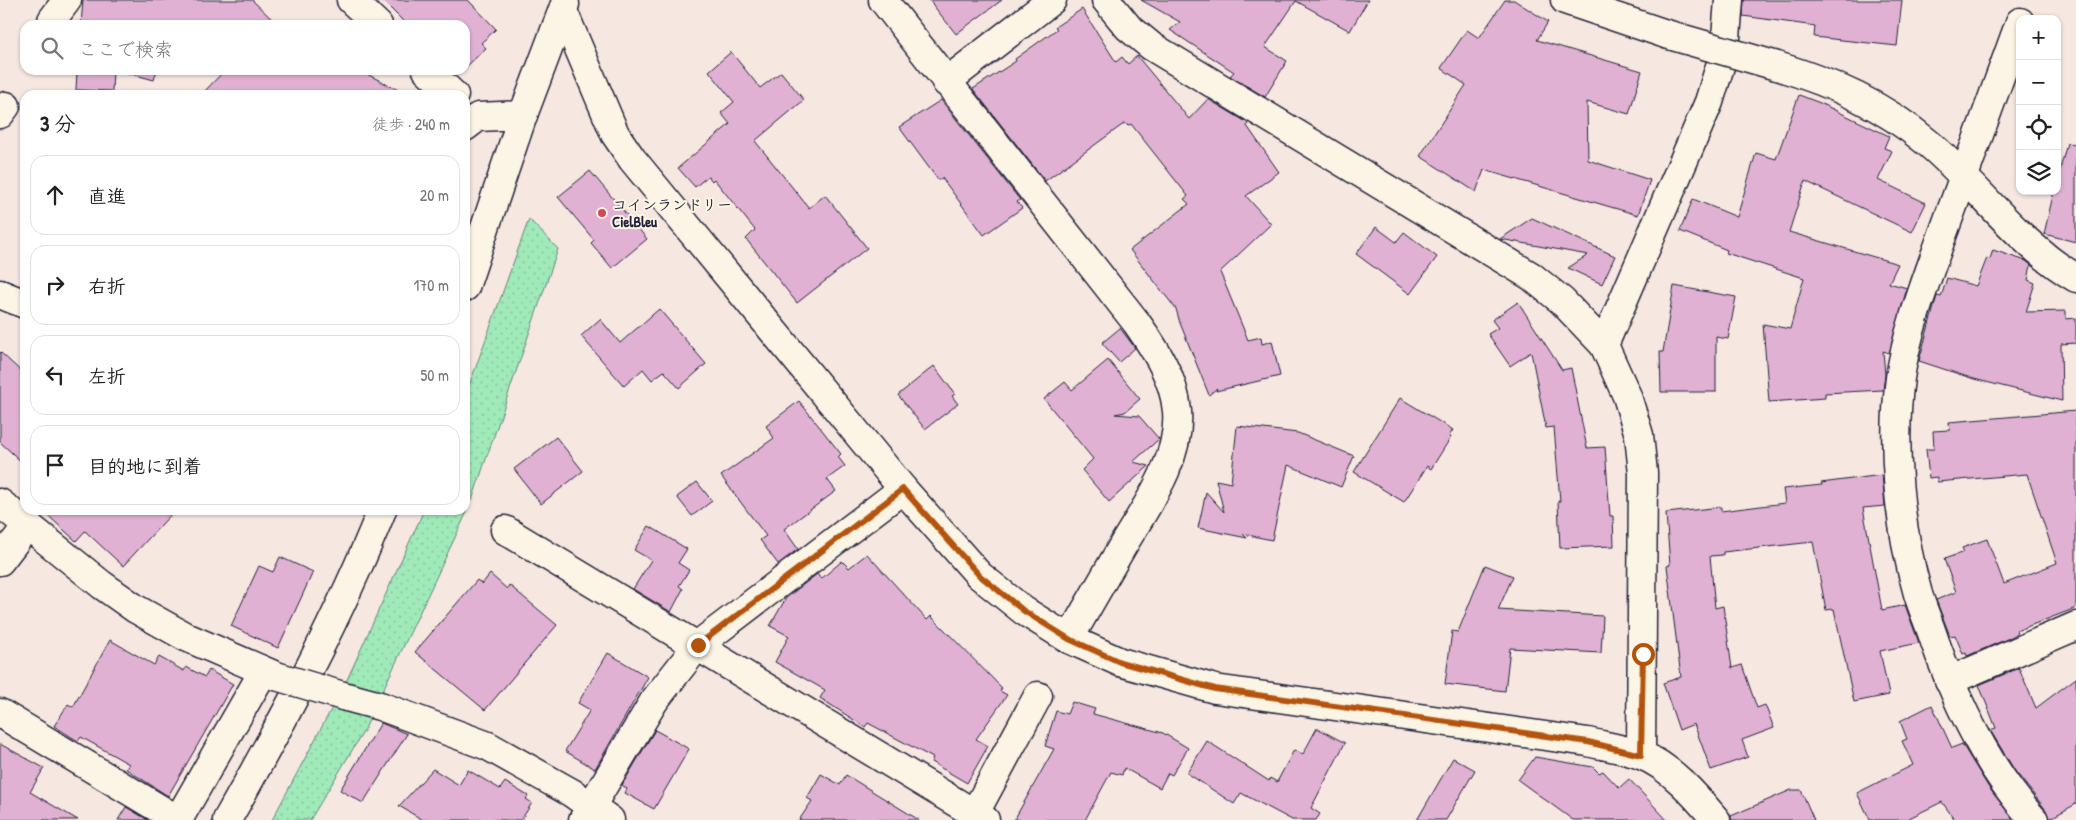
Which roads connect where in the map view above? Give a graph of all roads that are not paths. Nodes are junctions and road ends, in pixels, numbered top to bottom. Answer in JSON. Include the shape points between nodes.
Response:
{"nodes":[{"id":1,"x":351,"y":0,"type":"edge"},
{"id":2,"x":883,"y":0,"type":"edge"},
{"id":3,"x":1052,"y":0,"type":"edge"},
{"id":4,"x":1106,"y":0,"type":"edge"},
{"id":5,"x":1565,"y":0,"type":"edge"},
{"id":6,"x":1729,"y":0,"type":"edge"},
{"id":7,"x":2028,"y":0,"type":"edge"},
{"id":8,"x":565,"y":6,"type":"edge"},
{"id":9,"x":2022,"y":15,"type":"edge"},
{"id":10,"x":373,"y":20,"type":"edge"},
{"id":11,"x":2016,"y":31,"type":"edge"},
{"id":12,"x":432,"y":75,"type":"edge"},
{"id":13,"x":946,"y":82,"type":"junction"},
{"id":14,"x":449,"y":90,"type":"edge"},
{"id":15,"x":523,"y":115,"type":"junction"},
{"id":16,"x":470,"y":116,"type":"edge"},
{"id":17,"x":1963,"y":176,"type":"junction"},
{"id":18,"x":470,"y":272,"type":"edge"},
{"id":19,"x":2076,"y":278,"type":"edge"},
{"id":20,"x":0,"y":294,"type":"edge"},
{"id":21,"x":20,"y":302,"type":"edge"},
{"id":22,"x":1604,"y":345,"type":"junction"},
{"id":23,"x":903,"y":489,"type":"junction"},
{"id":24,"x":0,"y":503,"type":"edge"},
{"id":25,"x":380,"y":515,"type":"edge"},
{"id":26,"x":27,"y":526,"type":"junction"},
{"id":27,"x":505,"y":530,"type":"dead end"},
{"id":28,"x":0,"y":561,"type":"edge"},
{"id":29,"x":2076,"y":626,"type":"edge"},
{"id":30,"x":1069,"y":639,"type":"junction"},
{"id":31,"x":698,"y":645,"type":"junction"},
{"id":32,"x":270,"y":674,"type":"junction"},
{"id":33,"x":1949,"y":681,"type":"junction"},
{"id":34,"x":1038,"y":696,"type":"dead end"},
{"id":35,"x":2,"y":716,"type":"edge"},
{"id":36,"x":1641,"y":755,"type":"junction"},
{"id":37,"x":594,"y":816,"type":"edge"},
{"id":38,"x":977,"y":818,"type":"edge"},
{"id":39,"x":178,"y":820,"type":"edge"},
{"id":40,"x":227,"y":820,"type":"edge"},
{"id":41,"x":1716,"y":820,"type":"edge"},
{"id":42,"x":2034,"y":820,"type":"edge"}],
"edges":[{"from":1,"to":10,"type":"street"},
{"from":2,"to":13,"type":"street"},
{"from":3,"to":13,"type":"street"},
{"from":4,"to":22,"type":"street","via":[[1128,27],[1151,46],[1531,276],[1562,301]]},
{"from":5,"to":17,"type":"street","bridge":true,"via":[[1816,78],[1877,106],[1928,142]]},
{"from":6,"to":22,"type":"street","via":[[1725,50],[1709,102]]},
{"from":7,"to":9,"type":"street"},
{"from":8,"to":15,"type":"street"},
{"from":8,"to":23,"type":"street","via":[[614,134]]},
{"from":11,"to":17,"type":"street"},
{"from":12,"to":14,"type":"street"},
{"from":13,"to":30,"type":"street","via":[[1136,322],[1157,352],[1175,401],[1174,441],[1165,472]]},
{"from":15,"to":16,"type":"street"},
{"from":15,"to":18,"type":"street"},
{"from":17,"to":19,"type":"street","via":[[2032,246]]},
{"from":17,"to":33,"type":"street","via":[[1912,322],[1900,378],[1897,431],[1898,476],[1907,550],[1918,594]]},
{"from":20,"to":21,"type":"street"},
{"from":22,"to":36,"type":"street","via":[[1627,396],[1638,435],[1643,473]]},
{"from":23,"to":30,"type":"street","via":[[979,575],[1024,611]]},
{"from":23,"to":31,"type":"street"},
{"from":24,"to":26,"type":"street"},
{"from":25,"to":40,"type":"street","via":[[288,712]]},
{"from":26,"to":28,"type":"street"},
{"from":26,"to":32,"type":"street","via":[[136,609],[186,637]]},
{"from":27,"to":31,"type":"street"},
{"from":29,"to":33,"type":"street"},
{"from":30,"to":36,"type":"street","via":[[1120,662],[1215,689],[1588,742]]},
{"from":31,"to":37,"type":"street","via":[[654,701]]},
{"from":31,"to":38,"type":"street"},
{"from":32,"to":37,"type":"street","bridge":true,"via":[[380,706],[488,746],[572,793]]},
{"from":32,"to":39,"type":"street"},
{"from":33,"to":42,"type":"street","via":[[1986,755]]},
{"from":34,"to":38,"type":"street"},
{"from":35,"to":39,"type":"street"},
{"from":36,"to":41,"type":"street","via":[[1664,768]]}]}
